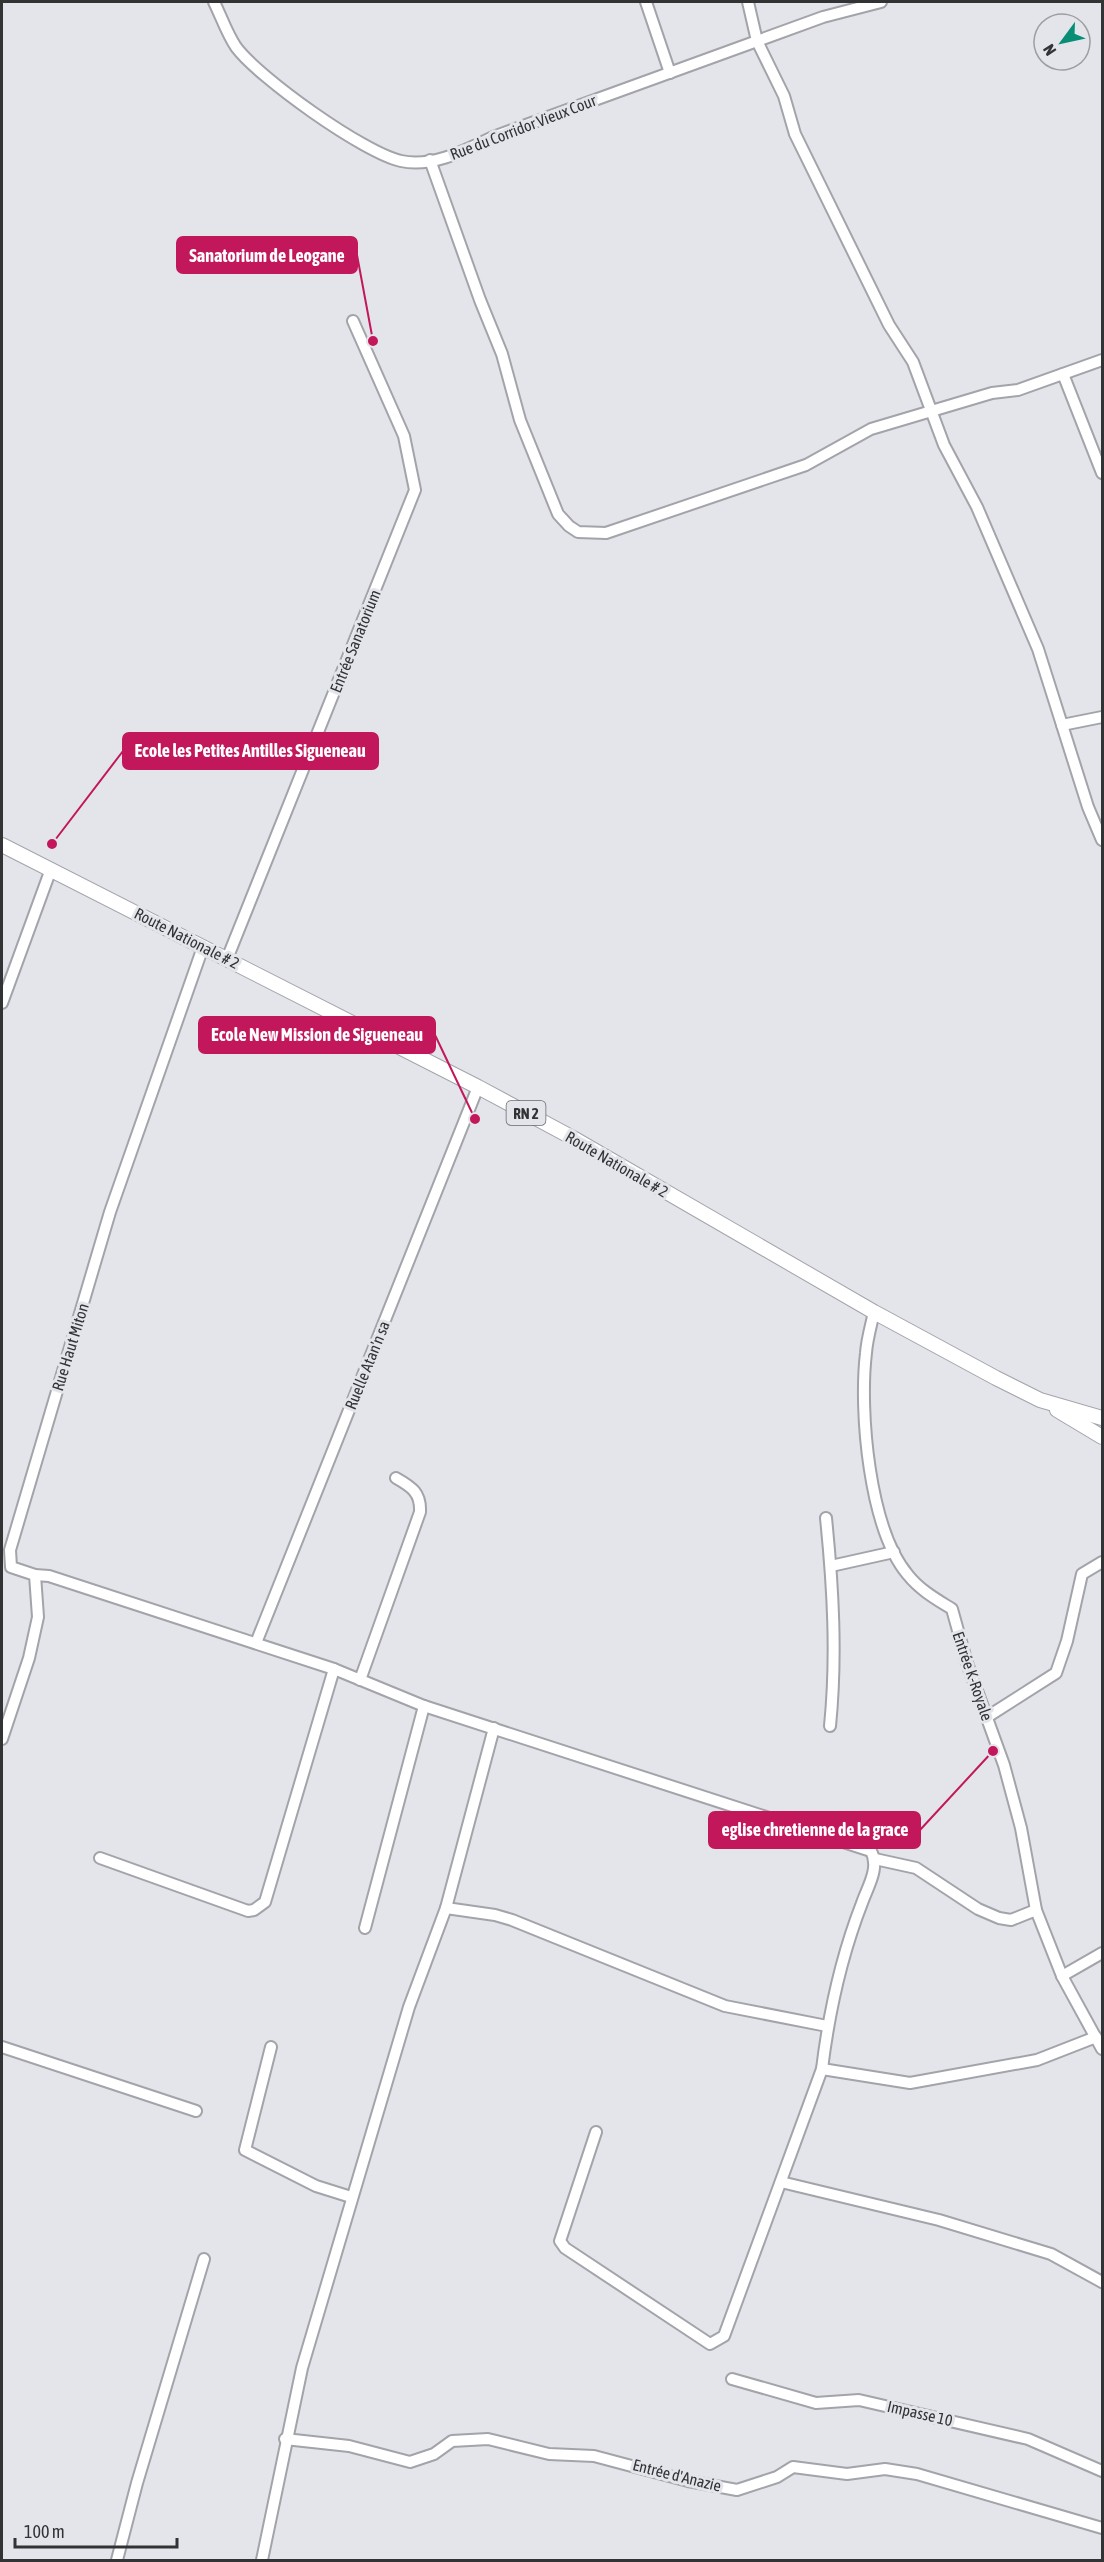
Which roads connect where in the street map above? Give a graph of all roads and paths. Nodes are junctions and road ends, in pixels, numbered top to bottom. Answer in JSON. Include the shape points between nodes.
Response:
{"nodes":[{"id":1,"x":214,"y":2,"type":"edge"},
{"id":2,"x":646,"y":2,"type":"edge"},
{"id":3,"x":748,"y":2,"type":"edge"},
{"id":4,"x":881,"y":2,"type":"edge"},
{"id":5,"x":757,"y":41,"type":"junction"},
{"id":6,"x":670,"y":73,"type":"junction"},
{"id":7,"x":430,"y":160,"type":"junction"},
{"id":8,"x":353,"y":321,"type":"dead end"},
{"id":9,"x":1102,"y":360,"type":"edge"},
{"id":10,"x":1063,"y":374,"type":"junction"},
{"id":11,"x":931,"y":410,"type":"junction"},
{"id":12,"x":1102,"y":473,"type":"edge"},
{"id":13,"x":1102,"y":717,"type":"edge"},
{"id":14,"x":1062,"y":725,"type":"junction"},
{"id":15,"x":1102,"y":840,"type":"edge"},
{"id":16,"x":2,"y":845,"type":"edge"},
{"id":17,"x":51,"y":869,"type":"junction"},
{"id":18,"x":203,"y":947,"type":"junction"},
{"id":19,"x":227,"y":959,"type":"junction"},
{"id":20,"x":2,"y":1003,"type":"edge"},
{"id":21,"x":478,"y":1087,"type":"junction"},
{"id":22,"x":874,"y":1312,"type":"junction"},
{"id":23,"x":1040,"y":1400,"type":"junction"},
{"id":24,"x":1102,"y":1418,"type":"edge"},
{"id":25,"x":1102,"y":1437,"type":"edge"},
{"id":26,"x":396,"y":1478,"type":"dead end"},
{"id":27,"x":826,"y":1518,"type":"dead end"},
{"id":28,"x":894,"y":1552,"type":"junction"},
{"id":29,"x":1102,"y":1562,"type":"edge"},
{"id":30,"x":7,"y":1565,"type":"edge"},
{"id":31,"x":831,"y":1566,"type":"junction"},
{"id":32,"x":35,"y":1575,"type":"junction"},
{"id":33,"x":256,"y":1643,"type":"junction"},
{"id":34,"x":334,"y":1669,"type":"junction"},
{"id":35,"x":360,"y":1680,"type":"junction"},
{"id":36,"x":424,"y":1706,"type":"junction"},
{"id":37,"x":987,"y":1717,"type":"junction"},
{"id":38,"x":830,"y":1726,"type":"dead end"},
{"id":39,"x":494,"y":1728,"type":"junction"},
{"id":40,"x":2,"y":1739,"type":"edge"},
{"id":41,"x":100,"y":1858,"type":"dead end"},
{"id":42,"x":875,"y":1859,"type":"junction"},
{"id":43,"x":446,"y":1908,"type":"junction"},
{"id":44,"x":1036,"y":1910,"type":"junction"},
{"id":45,"x":365,"y":1928,"type":"dead end"},
{"id":46,"x":1102,"y":1953,"type":"edge"},
{"id":47,"x":1062,"y":1976,"type":"junction"},
{"id":48,"x":827,"y":2026,"type":"junction"},
{"id":49,"x":1096,"y":2037,"type":"junction"},
{"id":50,"x":2,"y":2047,"type":"edge"},
{"id":51,"x":271,"y":2047,"type":"dead end"},
{"id":52,"x":1102,"y":2049,"type":"edge"},
{"id":53,"x":822,"y":2069,"type":"junction"},
{"id":54,"x":196,"y":2111,"type":"dead end"},
{"id":55,"x":596,"y":2132,"type":"dead end"},
{"id":56,"x":781,"y":2182,"type":"junction"},
{"id":57,"x":351,"y":2197,"type":"junction"},
{"id":58,"x":204,"y":2259,"type":"dead end"},
{"id":59,"x":1102,"y":2282,"type":"edge"},
{"id":60,"x":732,"y":2379,"type":"dead end"},
{"id":61,"x":285,"y":2439,"type":"junction"},
{"id":62,"x":1102,"y":2471,"type":"edge"},
{"id":63,"x":1102,"y":2528,"type":"edge"},
{"id":64,"x":117,"y":2560,"type":"edge"},
{"id":65,"x":262,"y":2560,"type":"edge"}],
"edges":[{"from":1,"to":7,"type":"street","name":"Rue du Corridor Vieux Cour","via":[[236,47],[266,76],[352,140],[402,161]]},
{"from":2,"to":6,"type":"street"},
{"from":3,"to":5,"type":"street"},
{"from":4,"to":5,"type":"street","name":"Rue du Corridor Vieux Cour","via":[[823,17]]},
{"from":5,"to":6,"type":"street","name":"Rue du Corridor Vieux Cour"},
{"from":5,"to":11,"type":"street","via":[[784,96],[795,134],[889,325],[913,362]]},
{"from":6,"to":7,"type":"street","name":"Rue du Corridor Vieux Cour","via":[[493,137],[458,154]]},
{"from":7,"to":11,"type":"street","via":[[502,354],[520,420],[558,514],[578,532],[606,533],[647,520],[806,465],[871,429]]},
{"from":8,"to":19,"type":"street","name":"Entrée Sanatorium","via":[[404,436],[415,490]]},
{"from":9,"to":10,"type":"street"},
{"from":10,"to":11,"type":"street","via":[[1018,390]]},
{"from":10,"to":12,"type":"street"},
{"from":11,"to":14,"type":"street","via":[[1038,649]]},
{"from":13,"to":14,"type":"street"},
{"from":14,"to":15,"type":"street"},
{"from":16,"to":17,"type":"main road","name":"Route Nationale # 2","number":"RN 2"},
{"from":17,"to":18,"type":"main road","name":"Route Nationale # 2","number":"RN 2"},
{"from":17,"to":20,"type":"street"},
{"from":18,"to":19,"type":"main road","name":"Route Nationale # 2","number":"RN 2"},
{"from":18,"to":30,"type":"street","name":"Rue Haut Miton","via":[[110,1212],[29,1478]]},
{"from":19,"to":21,"type":"main road","name":"Route Nationale # 2","number":"RN 2"},
{"from":21,"to":22,"type":"main road","name":"Route Nationale # 2","number":"RN 2"},
{"from":21,"to":33,"type":"street","name":"Ruelle Atan'n sa"},
{"from":22,"to":23,"type":"main road","name":"Route Nationale # 2","number":"RN 2"},
{"from":22,"to":28,"type":"street","name":"Entrée K-Royale","via":[[866,1353],[865,1429],[876,1505]]},
{"from":23,"to":24,"type":"main road","name":"Route Nationale # 2","number":"RN 2"},
{"from":23,"to":25,"type":"main road"},
{"from":26,"to":35,"type":"street","via":[[414,1488],[421,1503],[420,1512]]},
{"from":27,"to":31,"type":"street"},
{"from":28,"to":31,"type":"street"},
{"from":28,"to":37,"type":"street","name":"Entrée K-Royale","via":[[922,1590],[952,1608]]},
{"from":29,"to":37,"type":"street","via":[[1082,1574],[1056,1673]]},
{"from":30,"to":32,"type":"street","name":"Rue Haut Miton"},
{"from":31,"to":38,"type":"street","via":[[834,1687]]},
{"from":32,"to":33,"type":"street","name":"Rue Haut Miton","via":[[49,1576]]},
{"from":32,"to":40,"type":"street","via":[[38,1617]]},
{"from":33,"to":34,"type":"street","name":"Rue Haut Miton"},
{"from":34,"to":35,"type":"street","name":"Rue Haut Miton"},
{"from":34,"to":41,"type":"street","via":[[261,1906],[248,1911]]},
{"from":35,"to":36,"type":"street","name":"Rue Haut Miton"},
{"from":36,"to":39,"type":"street","name":"Rue Haut Miton"},
{"from":36,"to":45,"type":"street"},
{"from":37,"to":44,"type":"street","name":"Entrée K-Royale","via":[[1021,1828]]},
{"from":39,"to":42,"type":"street","name":"Rue Haut Miton","via":[[860,1846],[871,1851]]},
{"from":39,"to":43,"type":"street"},
{"from":42,"to":44,"type":"street","via":[[916,1868],[978,1909],[999,1918],[1011,1920]]},
{"from":42,"to":48,"type":"street","via":[[849,1937]]},
{"from":43,"to":48,"type":"street","via":[[512,1920],[725,2006]]},
{"from":43,"to":57,"type":"street","via":[[409,2007]]},
{"from":44,"to":47,"type":"street","name":"Entrée K-Royale"},
{"from":46,"to":47,"type":"street"},
{"from":47,"to":49,"type":"street","name":"Entrée K-Royale"},
{"from":48,"to":53,"type":"street"},
{"from":49,"to":52,"type":"street","name":"Entrée K-Royale"},
{"from":49,"to":53,"type":"street","via":[[1037,2060],[910,2084]]},
{"from":50,"to":54,"type":"street"},
{"from":51,"to":57,"type":"street","via":[[245,2150],[316,2186]]},
{"from":53,"to":56,"type":"street"},
{"from":55,"to":56,"type":"street","via":[[560,2241],[618,2286],[710,2344],[724,2336]]},
{"from":56,"to":59,"type":"street","via":[[939,2220],[1051,2254]]},
{"from":57,"to":61,"type":"street"},
{"from":58,"to":64,"type":"street","via":[[136,2483]]},
{"from":60,"to":62,"type":"street","name":"Impasse 10","via":[[816,2403],[859,2400],[1028,2439]]},
{"from":61,"to":63,"type":"street","name":"Entrée d'Anazie","via":[[349,2446],[410,2462],[434,2454],[452,2441],[488,2439],[549,2454],[623,2461],[688,2481],[737,2490],[777,2478],[793,2467],[847,2474],[885,2469],[917,2474]]},
{"from":61,"to":65,"type":"street"}]}
